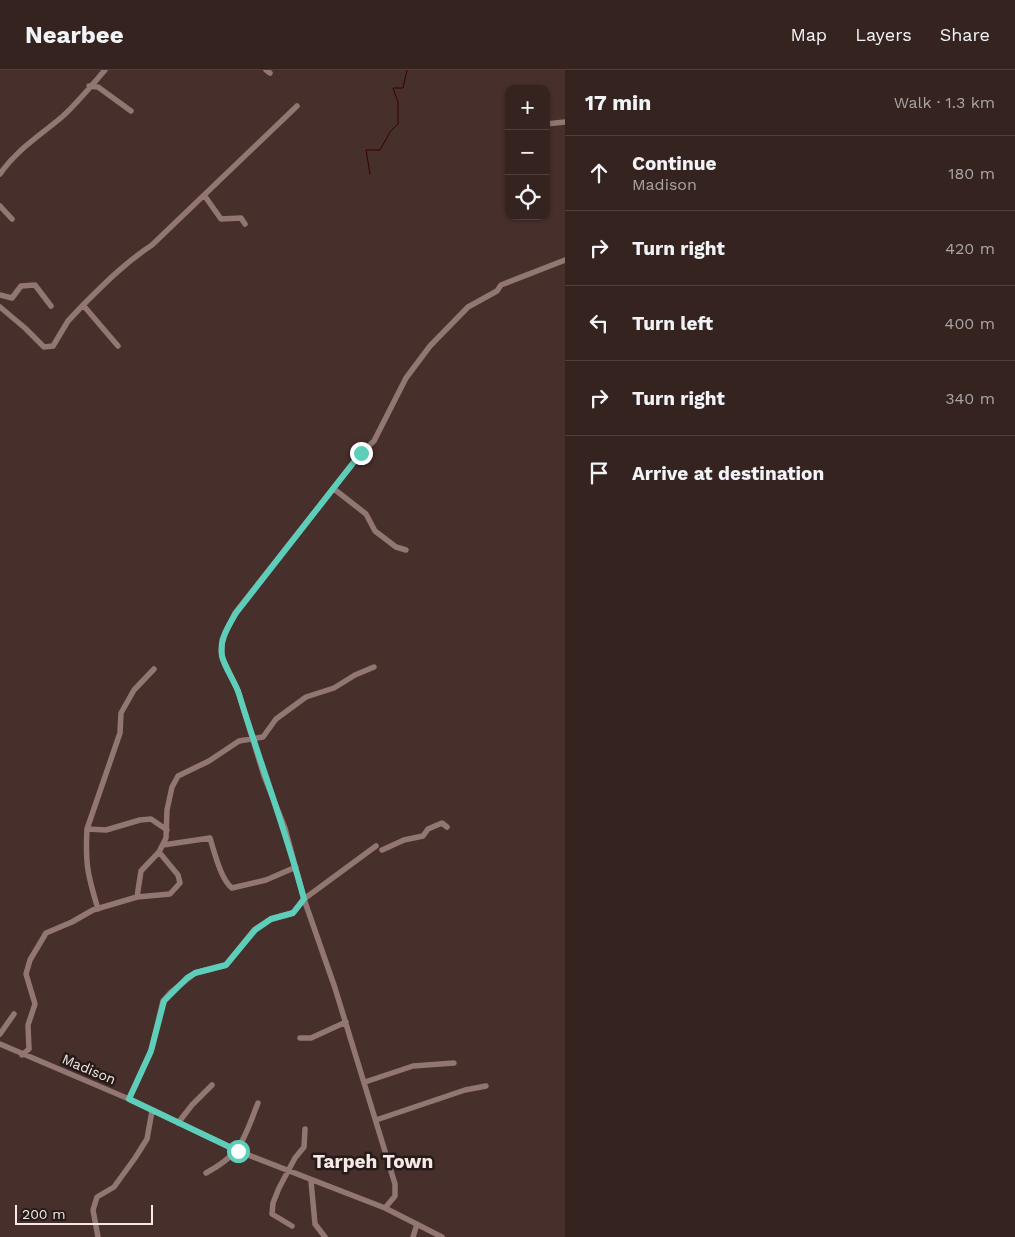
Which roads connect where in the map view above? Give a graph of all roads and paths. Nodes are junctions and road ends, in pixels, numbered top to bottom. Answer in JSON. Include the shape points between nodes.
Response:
{"nodes":[{"id":1,"x":104,"y":70,"type":"edge"},
{"id":2,"x":89,"y":86,"type":"junction"},
{"id":3,"x":297,"y":106,"type":"dead end"},
{"id":4,"x":131,"y":110,"type":"dead end"},
{"id":5,"x":565,"y":122,"type":"edge"},
{"id":6,"x":550,"y":124,"type":"edge"},
{"id":7,"x":0,"y":174,"type":"edge"},
{"id":8,"x":204,"y":195,"type":"junction"},
{"id":9,"x":0,"y":206,"type":"edge"},
{"id":10,"x":12,"y":219,"type":"dead end"},
{"id":11,"x":245,"y":224,"type":"dead end"},
{"id":12,"x":565,"y":260,"type":"edge"},
{"id":13,"x":0,"y":295,"type":"edge"},
{"id":14,"x":84,"y":305,"type":"junction"},
{"id":15,"x":51,"y":306,"type":"dead end"},
{"id":16,"x":0,"y":307,"type":"edge"},
{"id":17,"x":118,"y":346,"type":"dead end"},
{"id":18,"x":334,"y":489,"type":"junction"},
{"id":19,"x":406,"y":550,"type":"dead end"},
{"id":20,"x":374,"y":667,"type":"dead end"},
{"id":21,"x":154,"y":669,"type":"dead end"},
{"id":22,"x":252,"y":738,"type":"junction"},
{"id":23,"x":448,"y":827,"type":"dead end"},
{"id":24,"x":87,"y":829,"type":"junction"},
{"id":25,"x":167,"y":830,"type":"junction"},
{"id":26,"x":163,"y":845,"type":"junction"},
{"id":27,"x":376,"y":846,"type":"dead end"},
{"id":28,"x":382,"y":850,"type":"dead end"},
{"id":29,"x":159,"y":852,"type":"junction"},
{"id":30,"x":296,"y":867,"type":"junction"},
{"id":31,"x":137,"y":897,"type":"junction"},
{"id":32,"x":304,"y":899,"type":"junction"},
{"id":33,"x":98,"y":909,"type":"junction"},
{"id":34,"x":14,"y":1014,"type":"dead end"},
{"id":35,"x":346,"y":1022,"type":"junction"},
{"id":36,"x":0,"y":1034,"type":"edge"},
{"id":37,"x":300,"y":1038,"type":"dead end"},
{"id":38,"x":0,"y":1044,"type":"edge"},
{"id":39,"x":22,"y":1055,"type":"junction"},
{"id":40,"x":454,"y":1063,"type":"dead end"},
{"id":41,"x":365,"y":1082,"type":"junction"},
{"id":42,"x":212,"y":1085,"type":"dead end"},
{"id":43,"x":486,"y":1086,"type":"dead end"},
{"id":44,"x":129,"y":1099,"type":"junction"},
{"id":45,"x":258,"y":1103,"type":"dead end"},
{"id":46,"x":152,"y":1111,"type":"junction"},
{"id":47,"x":376,"y":1120,"type":"junction"},
{"id":48,"x":178,"y":1123,"type":"junction"},
{"id":49,"x":305,"y":1129,"type":"dead end"},
{"id":50,"x":238,"y":1151,"type":"junction"},
{"id":51,"x":289,"y":1171,"type":"junction"},
{"id":52,"x":206,"y":1173,"type":"dead end"},
{"id":53,"x":312,"y":1181,"type":"junction"},
{"id":54,"x":385,"y":1208,"type":"junction"},
{"id":55,"x":417,"y":1224,"type":"junction"},
{"id":56,"x":292,"y":1226,"type":"dead end"},
{"id":57,"x":98,"y":1237,"type":"edge"},
{"id":58,"x":325,"y":1237,"type":"edge"},
{"id":59,"x":413,"y":1237,"type":"edge"},
{"id":60,"x":442,"y":1237,"type":"edge"}],
"edges":[{"from":1,"to":2,"type":"street"},
{"from":2,"to":4,"type":"street","via":[[98,88]]},
{"from":2,"to":7,"type":"street","via":[[65,114],[26,145]]},
{"from":3,"to":8,"type":"street"},
{"from":5,"to":6,"type":"street"},
{"from":8,"to":11,"type":"street","via":[[221,219],[241,218]]},
{"from":8,"to":14,"type":"street","via":[[152,245],[115,273]]},
{"from":9,"to":10,"type":"street"},
{"from":12,"to":18,"type":"street","via":[[502,286],[468,307],[454,320],[406,378],[374,441]]},
{"from":13,"to":15,"type":"street","via":[[12,298],[21,286],[34,285]]},
{"from":14,"to":16,"type":"street","via":[[68,321],[53,346],[48,348]]},
{"from":14,"to":17,"type":"street"},
{"from":18,"to":19,"type":"street","via":[[366,514],[375,531],[396,547]]},
{"from":18,"to":22,"type":"street","via":[[240,607],[222,640],[222,657],[238,691]]},
{"from":20,"to":22,"type":"street","via":[[355,674],[334,688],[306,697],[276,719],[263,737]]},
{"from":21,"to":24,"type":"street","via":[[134,690],[121,713],[120,733]]},
{"from":22,"to":25,"type":"street","via":[[239,741],[178,776],[172,787]]},
{"from":22,"to":30,"type":"street"},
{"from":23,"to":28,"type":"street","via":[[437,824],[423,836]]},
{"from":24,"to":25,"type":"street","via":[[106,830],[150,820]]},
{"from":24,"to":33,"type":"street","via":[[87,874]]},
{"from":25,"to":26,"type":"street"},
{"from":26,"to":29,"type":"street"},
{"from":26,"to":30,"type":"street","via":[[210,838],[232,888],[266,880]]},
{"from":27,"to":32,"type":"street"},
{"from":29,"to":31,"type":"street","via":[[141,871]]},
{"from":29,"to":31,"type":"street","via":[[178,875],[180,883],[170,894]]},
{"from":30,"to":32,"type":"street"},
{"from":31,"to":33,"type":"street"},
{"from":32,"to":35,"type":"street"},
{"from":32,"to":44,"type":"street","via":[[293,913],[271,919],[255,930],[226,965],[195,973],[164,1001],[151,1051]]},
{"from":33,"to":39,"type":"street","via":[[46,933],[30,960],[26,974],[34,1007],[28,1025],[29,1049]]},
{"from":34,"to":36,"type":"street"},
{"from":35,"to":37,"type":"street","via":[[311,1038]]},
{"from":35,"to":41,"type":"street"},
{"from":38,"to":39,"type":"street","name":"Madison"},
{"from":39,"to":44,"type":"street","name":"Madison"},
{"from":40,"to":41,"type":"street","via":[[413,1066]]},
{"from":41,"to":47,"type":"street"},
{"from":42,"to":48,"type":"street"},
{"from":43,"to":47,"type":"street"},
{"from":44,"to":46,"type":"street","name":"Madison"},
{"from":45,"to":50,"type":"street"},
{"from":46,"to":48,"type":"street","name":"Madison"},
{"from":46,"to":57,"type":"street","via":[[148,1139],[114,1187],[97,1197],[93,1210]]},
{"from":47,"to":54,"type":"street","via":[[394,1184],[395,1196]]},
{"from":48,"to":50,"type":"street","name":"Madison"},
{"from":49,"to":51,"type":"street","via":[[304,1147]]},
{"from":50,"to":51,"type":"street","name":"Madison"},
{"from":50,"to":52,"type":"street"},
{"from":51,"to":53,"type":"street","name":"Madison"},
{"from":51,"to":56,"type":"street","via":[[273,1203],[272,1214]]},
{"from":53,"to":54,"type":"street","name":"Madison"},
{"from":53,"to":58,"type":"street","via":[[315,1224]]},
{"from":54,"to":55,"type":"street","name":"Madison"},
{"from":55,"to":59,"type":"street"},
{"from":55,"to":60,"type":"street","name":"Madison"}]}
